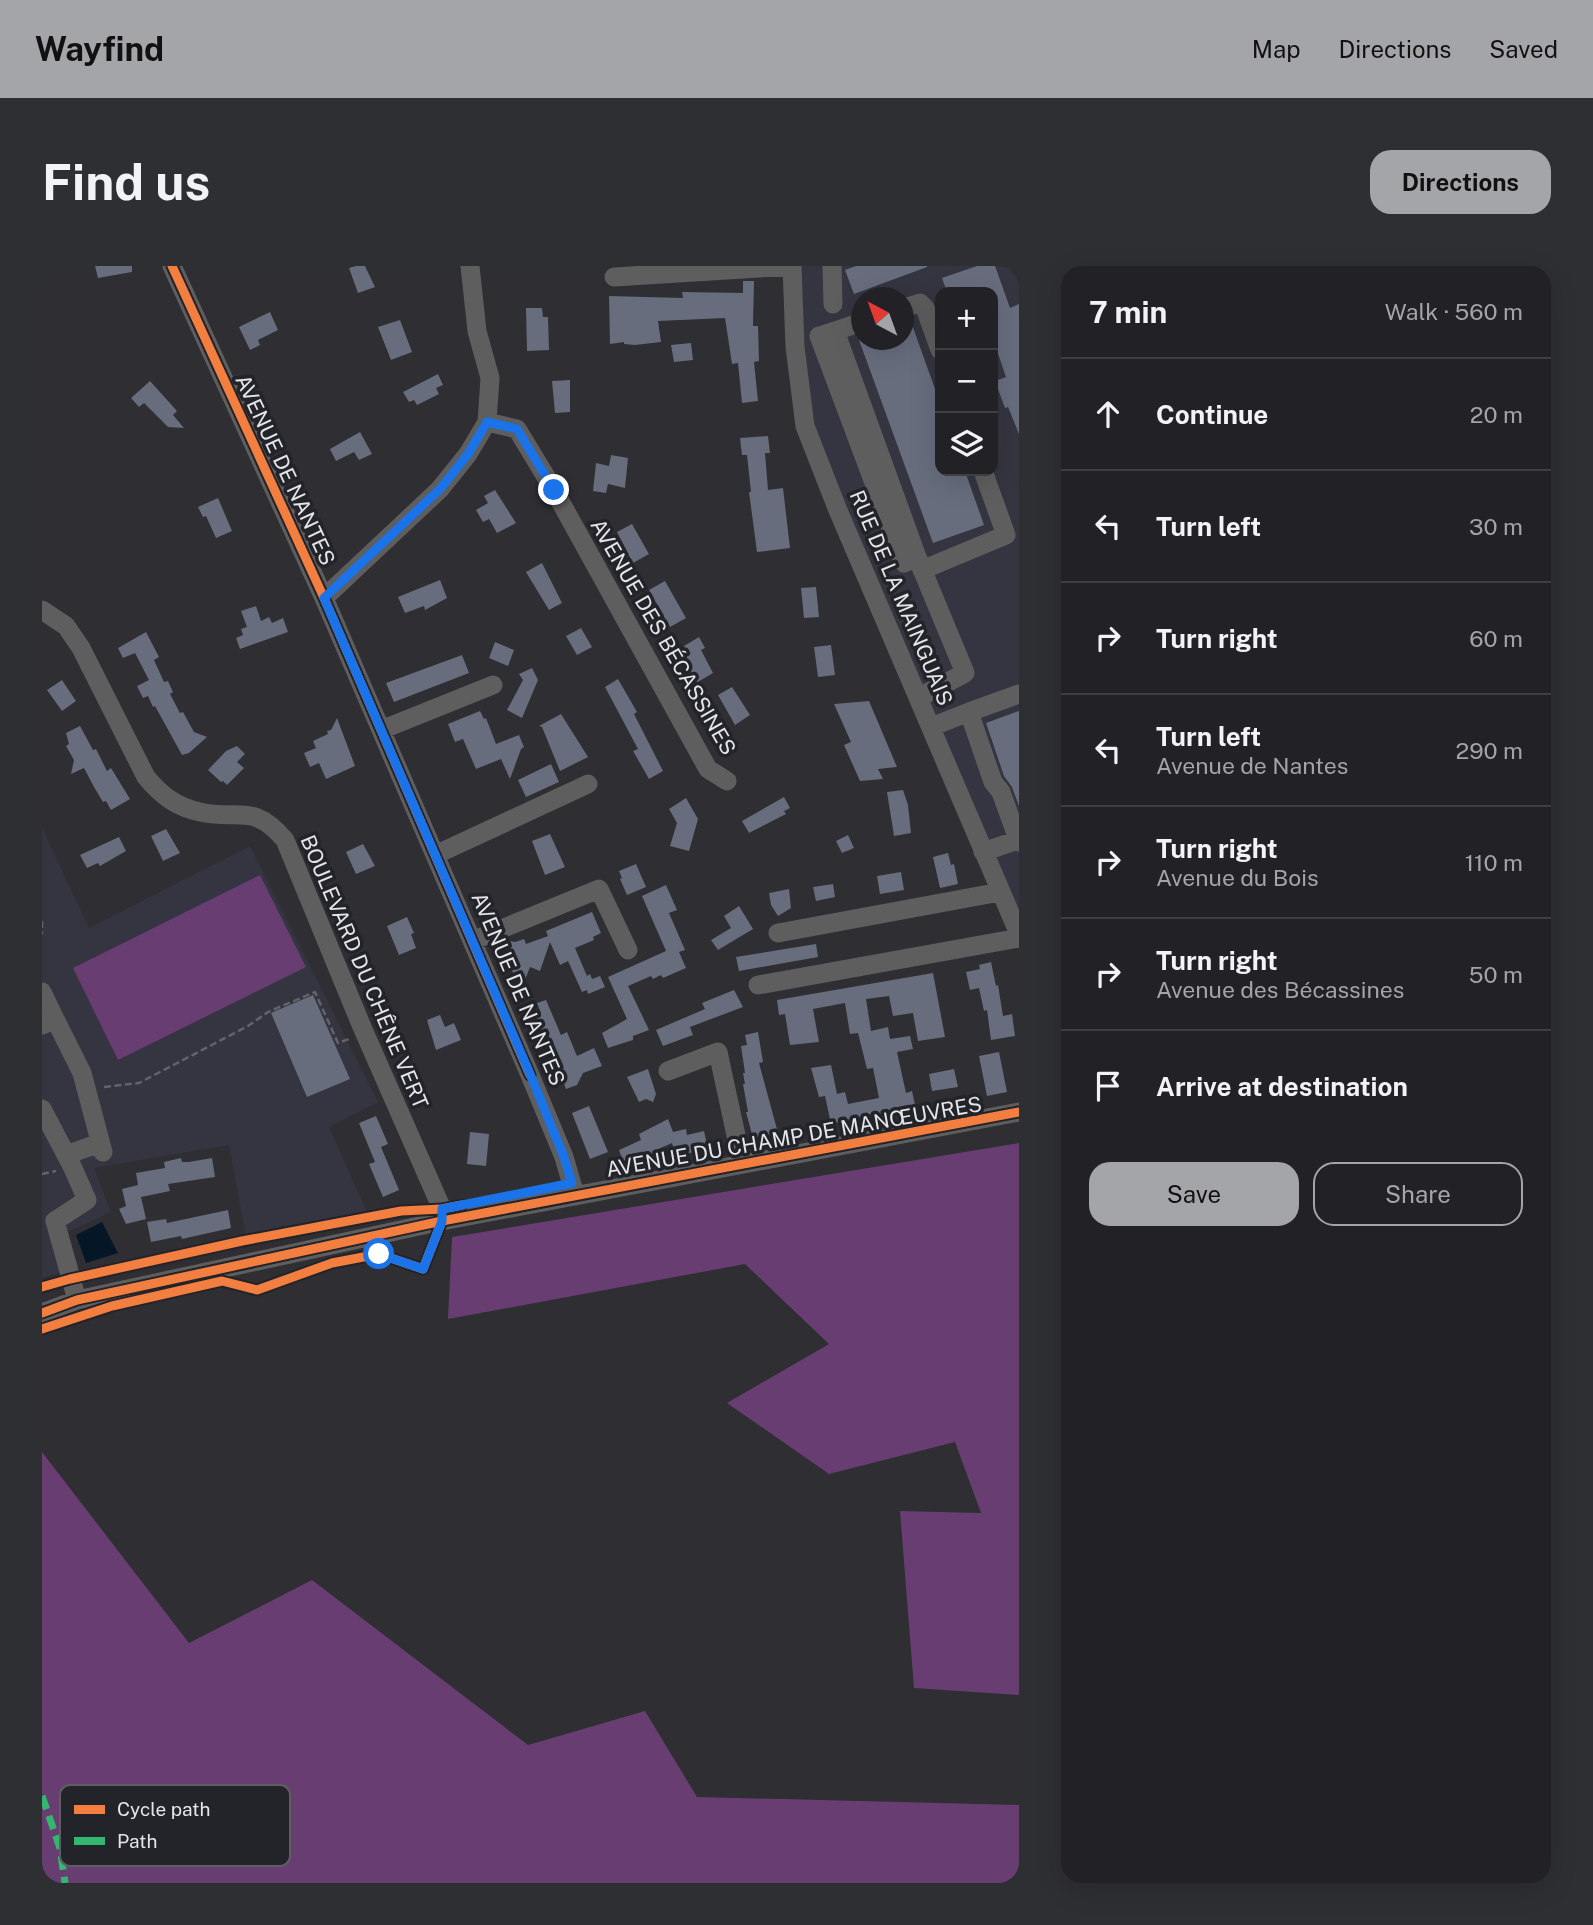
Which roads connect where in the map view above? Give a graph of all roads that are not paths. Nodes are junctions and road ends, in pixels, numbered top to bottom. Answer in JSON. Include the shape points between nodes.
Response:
{"nodes":[{"id":1,"x":172,"y":266,"type":"edge"},
{"id":2,"x":471,"y":266,"type":"edge"},
{"id":3,"x":792,"y":266,"type":"edge"},
{"id":4,"x":832,"y":266,"type":"edge"},
{"id":5,"x":614,"y":277,"type":"dead end"},
{"id":6,"x":833,"y":304,"type":"dead end"},
{"id":7,"x":914,"y":305,"type":"edge"},
{"id":8,"x":851,"y":326,"type":"edge"},
{"id":9,"x":827,"y":334,"type":"junction"},
{"id":10,"x":935,"y":335,"type":"edge"},
{"id":11,"x":794,"y":341,"type":"junction"},
{"id":12,"x":487,"y":422,"type":"junction"},
{"id":13,"x":985,"y":476,"type":"edge"},
{"id":14,"x":920,"y":563,"type":"junction"},
{"id":15,"x":324,"y":598,"type":"junction"},
{"id":16,"x":42,"y":611,"type":"edge"},
{"id":17,"x":493,"y":685,"type":"dead end"},
{"id":18,"x":1019,"y":694,"type":"edge"},
{"id":19,"x":918,"y":698,"type":"junction"},
{"id":20,"x":969,"y":712,"type":"junction"},
{"id":21,"x":931,"y":727,"type":"junction"},
{"id":22,"x":381,"y":730,"type":"junction"},
{"id":23,"x":727,"y":780,"type":"dead end"},
{"id":24,"x":588,"y":784,"type":"dead end"},
{"id":25,"x":1019,"y":841,"type":"edge"},
{"id":26,"x":983,"y":852,"type":"junction"},
{"id":27,"x":435,"y":855,"type":"junction"},
{"id":28,"x":1000,"y":892,"type":"junction"},
{"id":29,"x":778,"y":933,"type":"dead end"},
{"id":30,"x":1019,"y":936,"type":"edge"},
{"id":31,"x":472,"y":941,"type":"junction"},
{"id":32,"x":628,"y":950,"type":"dead end"},
{"id":33,"x":758,"y":985,"type":"dead end"},
{"id":34,"x":42,"y":992,"type":"edge"},
{"id":35,"x":48,"y":1022,"type":"edge"},
{"id":36,"x":668,"y":1071,"type":"dead end"},
{"id":37,"x":42,"y":1109,"type":"edge"},
{"id":38,"x":1019,"y":1112,"type":"edge"},
{"id":39,"x":66,"y":1155,"type":"junction"},
{"id":40,"x":742,"y":1163,"type":"junction"},
{"id":41,"x":575,"y":1195,"type":"junction"},
{"id":42,"x":442,"y":1221,"type":"junction"},
{"id":43,"x":77,"y":1300,"type":"junction"},
{"id":44,"x":42,"y":1313,"type":"edge"}],
"edges":[{"from":1,"to":15,"type":"street","name":"AVENUE DE NANTES"},
{"from":2,"to":12,"type":"street","via":[[477,331],[490,378]]},
{"from":3,"to":5,"type":"street"},
{"from":3,"to":11,"type":"street","name":"RUE DE LA MAINGUAIS"},
{"from":4,"to":6,"type":"street"},
{"from":7,"to":10,"type":"street","via":[[926,308]]},
{"from":8,"to":9,"type":"street"},
{"from":9,"to":11,"type":"street"},
{"from":9,"to":14,"type":"street"},
{"from":11,"to":19,"type":"street","name":"RUE DE LA MAINGUAIS","via":[[805,426]]},
{"from":12,"to":15,"type":"street","via":[[440,489]]},
{"from":12,"to":23,"type":"street","name":"AVENUE DES BÉCASSINES","via":[[517,429],[708,769]]},
{"from":13,"to":14,"type":"street","via":[[1006,535]]},
{"from":14,"to":19,"type":"street","via":[[965,673]]},
{"from":15,"to":22,"type":"street","name":"AVENUE DE NANTES"},
{"from":16,"to":42,"type":"street","name":"BOULEVARD DU CHÊNE VERT","via":[[66,626],[81,648],[146,777],[162,795],[202,813],[258,817],[285,840],[442,1209]]},
{"from":17,"to":22,"type":"street"},
{"from":18,"to":20,"type":"street"},
{"from":19,"to":21,"type":"street","name":"RUE DE LA MAINGUAIS"},
{"from":20,"to":21,"type":"street"},
{"from":20,"to":25,"type":"street"},
{"from":21,"to":26,"type":"street","name":"RUE DE LA MAINGUAIS"},
{"from":22,"to":27,"type":"street","name":"AVENUE DE NANTES"},
{"from":24,"to":27,"type":"street"},
{"from":25,"to":26,"type":"street"},
{"from":26,"to":28,"type":"street","name":"RUE DE LA MAINGUAIS"},
{"from":27,"to":31,"type":"street","name":"AVENUE DE NANTES"},
{"from":28,"to":29,"type":"street"},
{"from":28,"to":30,"type":"street","name":"RUE DE LA MAINGUAIS"},
{"from":30,"to":33,"type":"street"},
{"from":31,"to":32,"type":"street","via":[[599,889]]},
{"from":31,"to":41,"type":"street","name":"AVENUE DE NANTES","via":[[560,1145]]},
{"from":34,"to":35,"type":"street"},
{"from":35,"to":39,"type":"street","via":[[82,1073],[102,1147]]},
{"from":36,"to":40,"type":"street","via":[[718,1052]]},
{"from":37,"to":39,"type":"street"},
{"from":38,"to":40,"type":"street","name":"AVENUE DU CHAMP DE MANŒUVRES"},
{"from":39,"to":43,"type":"street","via":[[86,1200],[55,1222]]},
{"from":40,"to":41,"type":"street","name":"AVENUE DU CHAMP DE MANŒUVRES"},
{"from":41,"to":42,"type":"street","name":"AVENUE DU CHAMP DE MANŒUVRES"},
{"from":42,"to":43,"type":"street","name":"AVENUE DU CHAMP DE MANŒUVRES"},
{"from":43,"to":44,"type":"street","name":"AVENUE DU CHAMP DE MANŒUVRES"}]}
